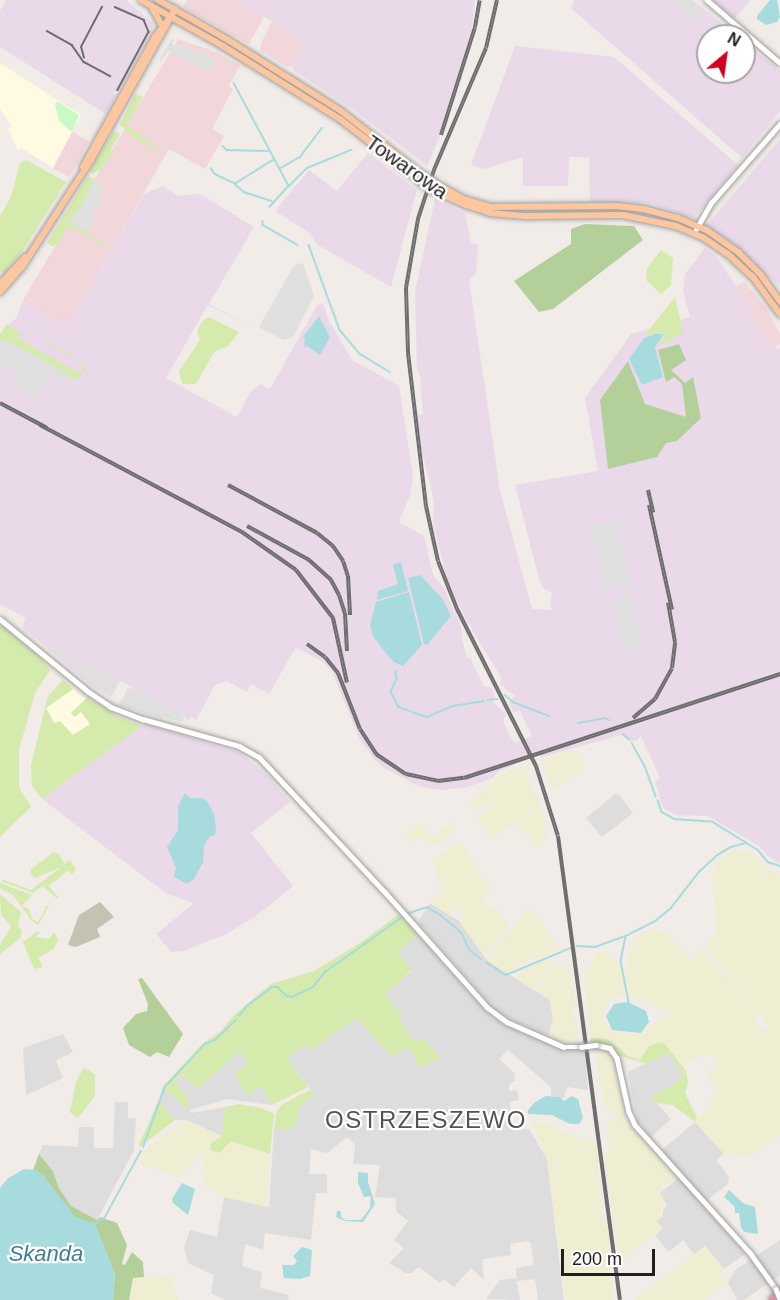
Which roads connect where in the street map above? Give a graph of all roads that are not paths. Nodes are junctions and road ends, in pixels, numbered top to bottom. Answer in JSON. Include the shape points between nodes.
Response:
{"nodes":[{"id":1,"x":141,"y":0,"type":"edge"},
{"id":2,"x":158,"y":0,"type":"edge"},
{"id":3,"x":707,"y":0,"type":"edge"},
{"id":4,"x":152,"y":6,"type":"junction"},
{"id":5,"x":175,"y":9,"type":"junction"},
{"id":6,"x":171,"y":16,"type":"junction"},
{"id":7,"x":182,"y":23,"type":"junction"},
{"id":8,"x":163,"y":28,"type":"junction"},
{"id":9,"x":780,"y":63,"type":"edge"},
{"id":10,"x":780,"y":124,"type":"edge"},
{"id":11,"x":381,"y":146,"type":"junction"},
{"id":12,"x":431,"y":185,"type":"junction"},
{"id":13,"x":698,"y":226,"type":"junction"},
{"id":14,"x":693,"y":233,"type":"junction"},
{"id":15,"x":34,"y":249,"type":"junction"},
{"id":16,"x":0,"y":284,"type":"edge"},
{"id":17,"x":0,"y":292,"type":"edge"},
{"id":18,"x":780,"y":302,"type":"edge"},
{"id":19,"x":780,"y":314,"type":"edge"},
{"id":20,"x":0,"y":619,"type":"edge"},
{"id":21,"x":778,"y":1292,"type":"edge"},
{"id":22,"x":780,"y":1299,"type":"edge"},
{"id":23,"x":772,"y":1300,"type":"edge"}],
"edges":[{"from":1,"to":4,"type":"main road","name":"Towarowa"},
{"from":2,"to":5,"type":"main road","name":"Towarowa"},
{"from":3,"to":9,"type":"street"},
{"from":4,"to":6,"type":"main road","name":"Towarowa"},
{"from":4,"to":8,"type":"main road"},
{"from":5,"to":6,"type":"main road"},
{"from":5,"to":11,"type":"main road","name":"Towarowa","via":[[332,105]]},
{"from":6,"to":7,"type":"main road","name":"Towarowa"},
{"from":6,"to":8,"type":"main road"},
{"from":7,"to":8,"type":"main road"},
{"from":7,"to":11,"type":"main road","name":"Towarowa"},
{"from":8,"to":15,"type":"main road"},
{"from":10,"to":13,"type":"street","via":[[711,203]]},
{"from":11,"to":12,"type":"main road","name":"Towarowa","bridge":true},
{"from":12,"to":13,"type":"main road","name":"Towarowa","via":[[491,207],[633,208]]},
{"from":12,"to":14,"type":"main road","name":"Towarowa","via":[[466,205],[490,213],[634,216]]},
{"from":13,"to":14,"type":"street"},
{"from":13,"to":18,"type":"main road","name":"Towarowa","via":[[746,259]]},
{"from":14,"to":19,"type":"main road","name":"Towarowa","via":[[742,266]]},
{"from":15,"to":16,"type":"main road"},
{"from":15,"to":17,"type":"main road"},
{"from":20,"to":21,"type":"street","bridge":true,"via":[[111,707],[239,746],[259,757],[496,1015],[564,1047],[610,1048],[617,1058],[635,1125],[751,1254]]},
{"from":21,"to":22,"type":"street","bridge":true},
{"from":21,"to":23,"type":"highway"}]}
